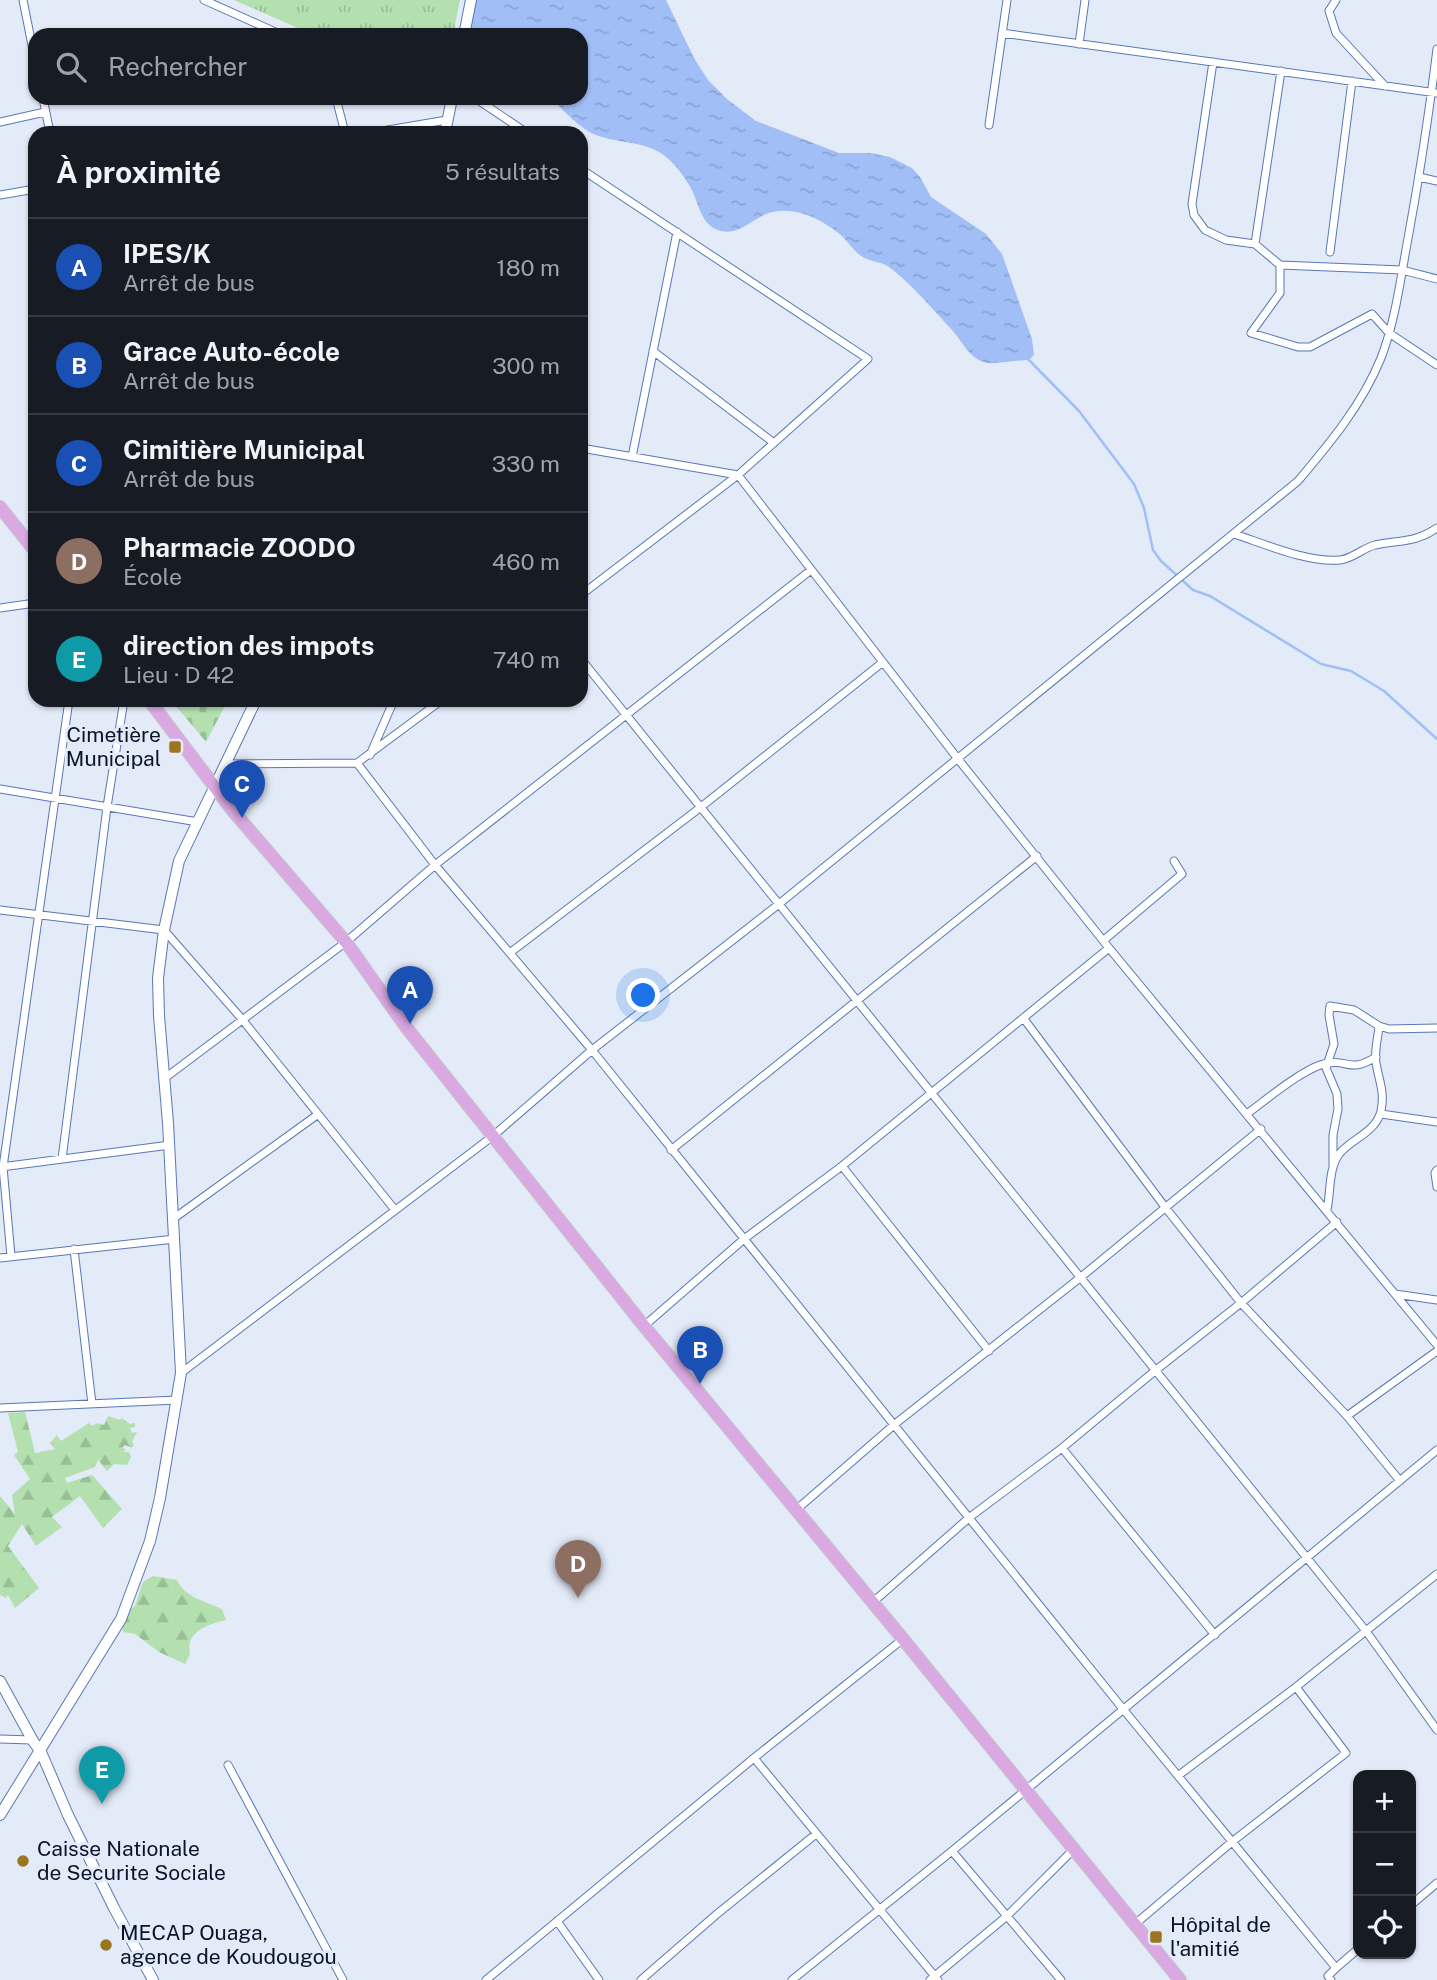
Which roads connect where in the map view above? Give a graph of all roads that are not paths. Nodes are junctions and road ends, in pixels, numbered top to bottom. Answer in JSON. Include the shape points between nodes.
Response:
{"nodes":[{"id":1,"x":23,"y":0,"type":"edge"},
{"id":2,"x":204,"y":0,"type":"edge"},
{"id":3,"x":471,"y":0,"type":"edge"},
{"id":4,"x":1007,"y":0,"type":"edge"},
{"id":5,"x":1085,"y":0,"type":"edge"},
{"id":6,"x":1336,"y":0,"type":"edge"},
{"id":7,"x":29,"y":28,"type":"edge"},
{"id":8,"x":266,"y":28,"type":"edge"},
{"id":9,"x":465,"y":28,"type":"edge"},
{"id":10,"x":1002,"y":33,"type":"junction"},
{"id":11,"x":1079,"y":44,"type":"junction"},
{"id":12,"x":1437,"y":50,"type":"edge"},
{"id":13,"x":1213,"y":62,"type":"junction"},
{"id":14,"x":1281,"y":71,"type":"junction"},
{"id":15,"x":1352,"y":81,"type":"junction"},
{"id":16,"x":1385,"y":86,"type":"junction"},
{"id":17,"x":1434,"y":93,"type":"edge"},
{"id":18,"x":44,"y":105,"type":"edge"},
{"id":19,"x":338,"y":105,"type":"edge"},
{"id":20,"x":450,"y":105,"type":"edge"},
{"id":21,"x":485,"y":105,"type":"edge"},
{"id":22,"x":46,"y":112,"type":"junction"},
{"id":23,"x":447,"y":120,"type":"junction"},
{"id":24,"x":0,"y":122,"type":"edge"},
{"id":25,"x":989,"y":125,"type":"dead end"},
{"id":26,"x":49,"y":126,"type":"edge"},
{"id":27,"x":343,"y":126,"type":"edge"},
{"id":28,"x":411,"y":126,"type":"edge"},
{"id":29,"x":446,"y":126,"type":"edge"},
{"id":30,"x":517,"y":126,"type":"edge"},
{"id":31,"x":588,"y":174,"type":"edge"},
{"id":32,"x":1419,"y":177,"type":"junction"},
{"id":33,"x":1437,"y":181,"type":"edge"},
{"id":34,"x":28,"y":190,"type":"edge"},
{"id":35,"x":0,"y":195,"type":"edge"},
{"id":36,"x":677,"y":232,"type":"junction"},
{"id":37,"x":1255,"y":244,"type":"junction"},
{"id":38,"x":1330,"y":252,"type":"dead end"},
{"id":39,"x":1280,"y":265,"type":"junction"},
{"id":40,"x":1402,"y":270,"type":"junction"},
{"id":41,"x":1437,"y":279,"type":"edge"},
{"id":42,"x":1390,"y":332,"type":"junction"},
{"id":43,"x":653,"y":351,"type":"junction"},
{"id":44,"x":1437,"y":365,"type":"edge"},
{"id":45,"x":774,"y":443,"type":"junction"},
{"id":46,"x":588,"y":449,"type":"edge"},
{"id":47,"x":632,"y":457,"type":"junction"},
{"id":48,"x":738,"y":475,"type":"junction"},
{"id":49,"x":0,"y":507,"type":"edge"},
{"id":50,"x":1437,"y":528,"type":"edge"},
{"id":51,"x":1234,"y":534,"type":"junction"},
{"id":52,"x":28,"y":542,"type":"edge"},
{"id":53,"x":811,"y":570,"type":"junction"},
{"id":54,"x":588,"y":590,"type":"edge"},
{"id":55,"x":28,"y":604,"type":"edge"},
{"id":56,"x":0,"y":608,"type":"edge"},
{"id":57,"x":883,"y":662,"type":"junction"},
{"id":58,"x":588,"y":668,"type":"edge"},
{"id":59,"x":68,"y":707,"type":"edge"},
{"id":60,"x":123,"y":707,"type":"edge"},
{"id":61,"x":154,"y":707,"type":"edge"},
{"id":62,"x":253,"y":707,"type":"edge"},
{"id":63,"x":391,"y":707,"type":"edge"},
{"id":64,"x":433,"y":707,"type":"edge"},
{"id":65,"x":626,"y":715,"type":"junction"},
{"id":66,"x":369,"y":755,"type":"junction"},
{"id":67,"x":958,"y":759,"type":"junction"},
{"id":68,"x":357,"y":763,"type":"junction"},
{"id":69,"x":225,"y":764,"type":"junction"},
{"id":70,"x":215,"y":786,"type":"junction"},
{"id":71,"x":0,"y":789,"type":"edge"},
{"id":72,"x":54,"y":798,"type":"junction"},
{"id":73,"x":107,"y":807,"type":"junction"},
{"id":74,"x":701,"y":807,"type":"junction"},
{"id":75,"x":198,"y":822,"type":"junction"},
{"id":76,"x":1037,"y":856,"type":"junction"},
{"id":77,"x":1174,"y":861,"type":"dead end"},
{"id":78,"x":435,"y":865,"type":"junction"},
{"id":79,"x":779,"y":904,"type":"junction"},
{"id":80,"x":0,"y":910,"type":"edge"},
{"id":81,"x":38,"y":915,"type":"junction"},
{"id":82,"x":94,"y":922,"type":"junction"},
{"id":83,"x":164,"y":930,"type":"junction"},
{"id":84,"x":1104,"y":940,"type":"junction"},
{"id":85,"x":346,"y":942,"type":"junction"},
{"id":86,"x":1110,"y":947,"type":"junction"},
{"id":87,"x":511,"y":952,"type":"junction"},
{"id":88,"x":855,"y":1000,"type":"junction"},
{"id":89,"x":241,"y":1018,"type":"junction"},
{"id":90,"x":1024,"y":1019,"type":"junction"},
{"id":91,"x":1379,"y":1026,"type":"junction"},
{"id":92,"x":1437,"y":1028,"type":"edge"},
{"id":93,"x":592,"y":1050,"type":"junction"},
{"id":94,"x":1376,"y":1057,"type":"junction"},
{"id":95,"x":1327,"y":1063,"type":"junction"},
{"id":96,"x":164,"y":1078,"type":"junction"},
{"id":97,"x":932,"y":1093,"type":"junction"},
{"id":98,"x":1248,"y":1113,"type":"junction"},
{"id":99,"x":1381,"y":1114,"type":"junction"},
{"id":100,"x":317,"y":1115,"type":"junction"},
{"id":101,"x":1436,"y":1124,"type":"edge"},
{"id":102,"x":1261,"y":1129,"type":"junction"},
{"id":103,"x":493,"y":1136,"type":"junction"},
{"id":104,"x":170,"y":1145,"type":"junction"},
{"id":105,"x":671,"y":1150,"type":"junction"},
{"id":106,"x":62,"y":1159,"type":"junction"},
{"id":107,"x":1333,"y":1165,"type":"junction"},
{"id":108,"x":842,"y":1166,"type":"junction"},
{"id":109,"x":1,"y":1167,"type":"edge"},
{"id":110,"x":1437,"y":1170,"type":"edge"},
{"id":111,"x":1437,"y":1186,"type":"edge"},
{"id":112,"x":1165,"y":1207,"type":"junction"},
{"id":113,"x":396,"y":1210,"type":"junction"},
{"id":114,"x":1327,"y":1210,"type":"junction"},
{"id":115,"x":173,"y":1219,"type":"junction"},
{"id":116,"x":1337,"y":1222,"type":"junction"},
{"id":117,"x":174,"y":1239,"type":"junction"},
{"id":118,"x":744,"y":1240,"type":"junction"},
{"id":119,"x":75,"y":1250,"type":"junction"},
{"id":120,"x":11,"y":1256,"type":"junction"},
{"id":121,"x":0,"y":1258,"type":"edge"},
{"id":122,"x":1081,"y":1277,"type":"junction"},
{"id":123,"x":1394,"y":1294,"type":"junction"},
{"id":124,"x":1437,"y":1300,"type":"edge"},
{"id":125,"x":1241,"y":1303,"type":"junction"},
{"id":126,"x":644,"y":1326,"type":"junction"},
{"id":127,"x":1437,"y":1345,"type":"edge"},
{"id":128,"x":989,"y":1351,"type":"junction"},
{"id":129,"x":1437,"y":1351,"type":"edge"},
{"id":130,"x":1156,"y":1370,"type":"junction"},
{"id":131,"x":181,"y":1373,"type":"junction"},
{"id":132,"x":177,"y":1400,"type":"junction"},
{"id":133,"x":92,"y":1404,"type":"junction"},
{"id":134,"x":0,"y":1408,"type":"edge"},
{"id":135,"x":1347,"y":1416,"type":"junction"},
{"id":136,"x":894,"y":1424,"type":"junction"},
{"id":137,"x":1062,"y":1448,"type":"junction"},
{"id":138,"x":1437,"y":1450,"type":"edge"},
{"id":139,"x":1400,"y":1481,"type":"junction"},
{"id":140,"x":795,"y":1510,"type":"junction"},
{"id":141,"x":970,"y":1517,"type":"junction"},
{"id":142,"x":1307,"y":1558,"type":"junction"},
{"id":143,"x":1437,"y":1575,"type":"edge"},
{"id":144,"x":873,"y":1603,"type":"junction"},
{"id":145,"x":1366,"y":1631,"type":"junction"},
{"id":146,"x":1215,"y":1635,"type":"junction"},
{"id":147,"x":903,"y":1639,"type":"junction"},
{"id":148,"x":0,"y":1678,"type":"edge"},
{"id":149,"x":1296,"y":1687,"type":"junction"},
{"id":150,"x":1123,"y":1709,"type":"junction"},
{"id":151,"x":1437,"y":1730,"type":"edge"},
{"id":152,"x":0,"y":1740,"type":"edge"},
{"id":153,"x":33,"y":1741,"type":"junction"},
{"id":154,"x":41,"y":1752,"type":"junction"},
{"id":155,"x":754,"y":1758,"type":"junction"},
{"id":156,"x":228,"y":1765,"type":"dead end"},
{"id":157,"x":1179,"y":1775,"type":"junction"},
{"id":158,"x":1024,"y":1791,"type":"junction"},
{"id":159,"x":1,"y":1812,"type":"edge"},
{"id":160,"x":816,"y":1834,"type":"junction"},
{"id":161,"x":1233,"y":1841,"type":"junction"},
{"id":162,"x":1074,"y":1849,"type":"junction"},
{"id":163,"x":952,"y":1851,"type":"junction"},
{"id":164,"x":1437,"y":1884,"type":"edge"},
{"id":165,"x":1416,"y":1901,"type":"edge"},
{"id":166,"x":878,"y":1910,"type":"junction"},
{"id":167,"x":1007,"y":1916,"type":"junction"},
{"id":168,"x":556,"y":1921,"type":"junction"},
{"id":169,"x":1134,"y":1925,"type":"junction"},
{"id":170,"x":1353,"y":1953,"type":"edge"},
{"id":171,"x":1336,"y":1968,"type":"junction"},
{"id":172,"x":934,"y":1979,"type":"edge"},
{"id":173,"x":153,"y":1980,"type":"edge"},
{"id":174,"x":343,"y":1980,"type":"edge"},
{"id":175,"x":486,"y":1980,"type":"edge"},
{"id":176,"x":599,"y":1980,"type":"edge"},
{"id":177,"x":641,"y":1980,"type":"edge"},
{"id":178,"x":792,"y":1980,"type":"edge"},
{"id":179,"x":1061,"y":1980,"type":"edge"},
{"id":180,"x":1180,"y":1980,"type":"edge"},
{"id":181,"x":1331,"y":1980,"type":"edge"}],
"edges":[{"from":1,"to":7,"type":"street"},
{"from":2,"to":8,"type":"street"},
{"from":3,"to":9,"type":"street"},
{"from":4,"to":10,"type":"street"},
{"from":5,"to":11,"type":"street"},
{"from":6,"to":16,"type":"street","via":[[1329,11],[1336,33]]},
{"from":10,"to":11,"type":"street"},
{"from":10,"to":25,"type":"street"},
{"from":11,"to":13,"type":"street"},
{"from":12,"to":17,"type":"street"},
{"from":13,"to":14,"type":"street"},
{"from":13,"to":37,"type":"street","via":[[1194,215],[1205,230],[1226,240]]},
{"from":14,"to":15,"type":"street"},
{"from":14,"to":37,"type":"street"},
{"from":15,"to":16,"type":"street"},
{"from":15,"to":38,"type":"street"},
{"from":16,"to":17,"type":"street"},
{"from":17,"to":32,"type":"street"},
{"from":18,"to":22,"type":"street"},
{"from":19,"to":27,"type":"street"},
{"from":20,"to":23,"type":"street"},
{"from":21,"to":30,"type":"street"},
{"from":22,"to":24,"type":"street"},
{"from":22,"to":26,"type":"street"},
{"from":23,"to":28,"type":"street"},
{"from":23,"to":29,"type":"street"},
{"from":31,"to":36,"type":"street"},
{"from":32,"to":33,"type":"street"},
{"from":32,"to":40,"type":"street"},
{"from":34,"to":35,"type":"street"},
{"from":36,"to":43,"type":"street"},
{"from":36,"to":45,"type":"street","via":[[868,359]]},
{"from":37,"to":39,"type":"street"},
{"from":39,"to":40,"type":"street"},
{"from":39,"to":42,"type":"street","via":[[1280,293],[1251,333],[1310,347],[1372,314]]},
{"from":40,"to":41,"type":"street"},
{"from":40,"to":42,"type":"street"},
{"from":42,"to":44,"type":"street"},
{"from":42,"to":51,"type":"street","via":[[1370,381],[1336,435],[1298,481]]},
{"from":43,"to":45,"type":"street"},
{"from":43,"to":47,"type":"street"},
{"from":45,"to":48,"type":"street"},
{"from":46,"to":47,"type":"street"},
{"from":47,"to":48,"type":"street"},
{"from":48,"to":53,"type":"street"},
{"from":48,"to":54,"type":"street"},
{"from":49,"to":52,"type":"main road"},
{"from":50,"to":51,"type":"street","via":[[1424,537],[1374,545],[1342,560],[1307,557]]},
{"from":51,"to":67,"type":"street"},
{"from":53,"to":57,"type":"street"},
{"from":53,"to":65,"type":"street"},
{"from":55,"to":56,"type":"street"},
{"from":57,"to":67,"type":"street"},
{"from":57,"to":74,"type":"street"},
{"from":58,"to":65,"type":"street"},
{"from":59,"to":72,"type":"street"},
{"from":60,"to":73,"type":"street"},
{"from":61,"to":70,"type":"main road"},
{"from":62,"to":69,"type":"street"},
{"from":63,"to":66,"type":"street"},
{"from":64,"to":66,"type":"street"},
{"from":65,"to":74,"type":"street"},
{"from":65,"to":78,"type":"street"},
{"from":66,"to":68,"type":"street"},
{"from":67,"to":76,"type":"street"},
{"from":67,"to":79,"type":"street"},
{"from":68,"to":69,"type":"street"},
{"from":68,"to":78,"type":"street"},
{"from":69,"to":70,"type":"street"},
{"from":70,"to":75,"type":"street"},
{"from":70,"to":85,"type":"main road"},
{"from":71,"to":72,"type":"street"},
{"from":72,"to":73,"type":"street"},
{"from":72,"to":81,"type":"street"},
{"from":73,"to":75,"type":"street"},
{"from":73,"to":82,"type":"street"},
{"from":74,"to":79,"type":"street"},
{"from":74,"to":87,"type":"street"},
{"from":75,"to":83,"type":"street","via":[[179,861]]},
{"from":76,"to":84,"type":"street"},
{"from":76,"to":88,"type":"street"},
{"from":77,"to":84,"type":"street","via":[[1182,874]]},
{"from":78,"to":85,"type":"street"},
{"from":78,"to":87,"type":"street"},
{"from":79,"to":88,"type":"street"},
{"from":79,"to":93,"type":"street"},
{"from":80,"to":81,"type":"street"},
{"from":81,"to":82,"type":"street"},
{"from":81,"to":109,"type":"street"},
{"from":82,"to":83,"type":"street"},
{"from":82,"to":106,"type":"street"},
{"from":83,"to":89,"type":"street"},
{"from":83,"to":96,"type":"street","via":[[158,990]]},
{"from":84,"to":86,"type":"street"},
{"from":85,"to":89,"type":"street"},
{"from":85,"to":103,"type":"main road","via":[[406,1027]]},
{"from":86,"to":90,"type":"street"},
{"from":86,"to":98,"type":"street"},
{"from":87,"to":93,"type":"street"},
{"from":88,"to":97,"type":"street"},
{"from":88,"to":105,"type":"street"},
{"from":89,"to":96,"type":"street"},
{"from":89,"to":100,"type":"street"},
{"from":90,"to":97,"type":"street"},
{"from":90,"to":112,"type":"street"},
{"from":91,"to":92,"type":"street"},
{"from":91,"to":94,"type":"street"},
{"from":91,"to":95,"type":"street","via":[[1354,1010],[1331,1006],[1334,1044]]},
{"from":93,"to":103,"type":"street"},
{"from":93,"to":105,"type":"street"},
{"from":94,"to":95,"type":"street","via":[[1361,1066]]},
{"from":94,"to":99,"type":"street","via":[[1382,1082]]},
{"from":95,"to":98,"type":"street","via":[[1287,1084]]},
{"from":95,"to":107,"type":"street","via":[[1338,1110]]},
{"from":96,"to":104,"type":"street"},
{"from":97,"to":108,"type":"street"},
{"from":97,"to":122,"type":"street"},
{"from":98,"to":102,"type":"street"},
{"from":99,"to":101,"type":"street"},
{"from":99,"to":107,"type":"street"},
{"from":100,"to":113,"type":"street"},
{"from":100,"to":115,"type":"street"},
{"from":102,"to":112,"type":"street"},
{"from":102,"to":114,"type":"street"},
{"from":103,"to":113,"type":"street"},
{"from":103,"to":126,"type":"main road"},
{"from":104,"to":106,"type":"street"},
{"from":104,"to":115,"type":"street"},
{"from":105,"to":118,"type":"street"},
{"from":106,"to":109,"type":"street"},
{"from":107,"to":114,"type":"street"},
{"from":108,"to":118,"type":"street"},
{"from":108,"to":128,"type":"street"},
{"from":109,"to":120,"type":"street"},
{"from":110,"to":111,"type":"street"},
{"from":112,"to":122,"type":"street"},
{"from":112,"to":125,"type":"street"},
{"from":113,"to":131,"type":"street"},
{"from":114,"to":116,"type":"street"},
{"from":115,"to":117,"type":"street"},
{"from":116,"to":123,"type":"street"},
{"from":116,"to":125,"type":"street"},
{"from":117,"to":119,"type":"street"},
{"from":117,"to":131,"type":"street"},
{"from":118,"to":126,"type":"street"},
{"from":118,"to":136,"type":"street"},
{"from":119,"to":120,"type":"street"},
{"from":119,"to":133,"type":"street"},
{"from":120,"to":121,"type":"street"},
{"from":122,"to":128,"type":"street"},
{"from":122,"to":130,"type":"street"},
{"from":123,"to":124,"type":"street"},
{"from":123,"to":127,"type":"street"},
{"from":125,"to":130,"type":"street"},
{"from":125,"to":135,"type":"street"},
{"from":126,"to":140,"type":"main road"},
{"from":128,"to":136,"type":"street"},
{"from":129,"to":135,"type":"street"},
{"from":130,"to":137,"type":"street"},
{"from":130,"to":142,"type":"street"},
{"from":131,"to":132,"type":"street"},
{"from":132,"to":133,"type":"street"},
{"from":132,"to":154,"type":"street","via":[[150,1541],[122,1616]]},
{"from":133,"to":134,"type":"street"},
{"from":135,"to":139,"type":"street"},
{"from":136,"to":140,"type":"street"},
{"from":136,"to":141,"type":"street"},
{"from":137,"to":141,"type":"street"},
{"from":137,"to":146,"type":"street"},
{"from":138,"to":139,"type":"street"},
{"from":139,"to":142,"type":"street"},
{"from":140,"to":144,"type":"main road"},
{"from":141,"to":144,"type":"street"},
{"from":141,"to":150,"type":"street"},
{"from":142,"to":145,"type":"street"},
{"from":142,"to":146,"type":"street"},
{"from":143,"to":145,"type":"street"},
{"from":144,"to":147,"type":"main road"},
{"from":145,"to":149,"type":"street"},
{"from":145,"to":151,"type":"street"},
{"from":146,"to":150,"type":"street"},
{"from":147,"to":155,"type":"street"},
{"from":147,"to":158,"type":"main road"},
{"from":148,"to":153,"type":"street"},
{"from":149,"to":157,"type":"street"},
{"from":149,"to":161,"type":"street","via":[[1346,1753]]},
{"from":150,"to":157,"type":"street"},
{"from":150,"to":158,"type":"street"},
{"from":152,"to":153,"type":"street"},
{"from":153,"to":154,"type":"street"},
{"from":154,"to":159,"type":"street"},
{"from":154,"to":173,"type":"street","via":[[68,1815]]},
{"from":155,"to":160,"type":"street"},
{"from":155,"to":168,"type":"street"},
{"from":156,"to":174,"type":"street"},
{"from":157,"to":161,"type":"street"},
{"from":158,"to":162,"type":"main road"},
{"from":158,"to":163,"type":"street"},
{"from":160,"to":166,"type":"street"},
{"from":160,"to":177,"type":"street"},
{"from":161,"to":169,"type":"street"},
{"from":161,"to":171,"type":"street"},
{"from":162,"to":167,"type":"street"},
{"from":162,"to":169,"type":"main road"},
{"from":163,"to":166,"type":"street"},
{"from":163,"to":167,"type":"street"},
{"from":164,"to":165,"type":"street"},
{"from":166,"to":172,"type":"street"},
{"from":166,"to":178,"type":"street"},
{"from":167,"to":172,"type":"street"},
{"from":167,"to":179,"type":"street"},
{"from":168,"to":175,"type":"street"},
{"from":168,"to":176,"type":"street"},
{"from":169,"to":180,"type":"main road"},
{"from":170,"to":171,"type":"street"},
{"from":171,"to":181,"type":"street","via":[[1328,1976]]}]}
